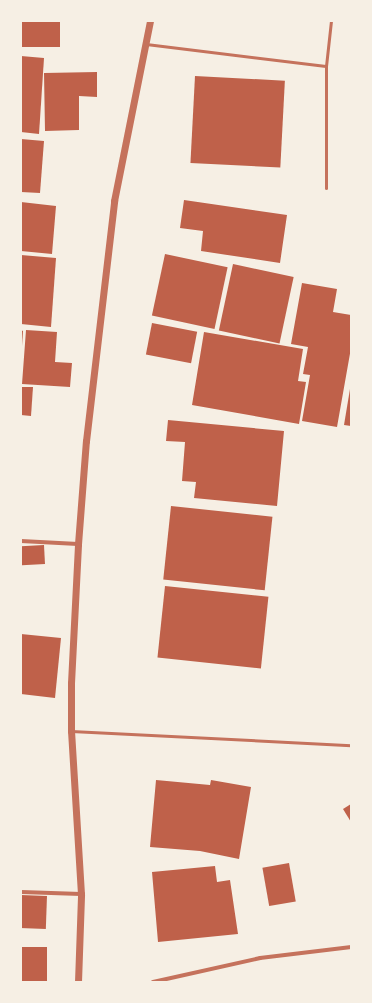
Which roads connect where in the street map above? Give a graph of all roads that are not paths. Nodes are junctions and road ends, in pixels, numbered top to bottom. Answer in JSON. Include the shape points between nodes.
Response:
{"nodes":[{"id":1,"x":150,"y":21,"type":"edge"},
{"id":2,"x":331,"y":21,"type":"edge"},
{"id":3,"x":146,"y":44,"type":"junction"},
{"id":4,"x":326,"y":66,"type":"junction"},
{"id":5,"x":326,"y":188,"type":"dead end"},
{"id":6,"x":21,"y":541,"type":"edge"},
{"id":7,"x":78,"y":544,"type":"junction"},
{"id":8,"x":71,"y":731,"type":"junction"},
{"id":9,"x":351,"y":745,"type":"edge"},
{"id":10,"x":21,"y":892,"type":"edge"},
{"id":11,"x":81,"y":894,"type":"junction"},
{"id":12,"x":351,"y":946,"type":"edge"},
{"id":13,"x":78,"y":982,"type":"edge"},
{"id":14,"x":153,"y":982,"type":"edge"}],
"edges":[{"from":1,"to":3,"type":"street"},
{"from":2,"to":4,"type":"lane"},
{"from":3,"to":4,"type":"lane"},
{"from":3,"to":7,"type":"street","via":[[114,201],[86,441]]},
{"from":4,"to":5,"type":"lane"},
{"from":6,"to":7,"type":"street"},
{"from":7,"to":8,"type":"street","via":[[70,683]]},
{"from":8,"to":9,"type":"lane"},
{"from":8,"to":11,"type":"street"},
{"from":10,"to":11,"type":"street"},
{"from":11,"to":13,"type":"street"},
{"from":12,"to":14,"type":"street","via":[[260,958]]}]}
